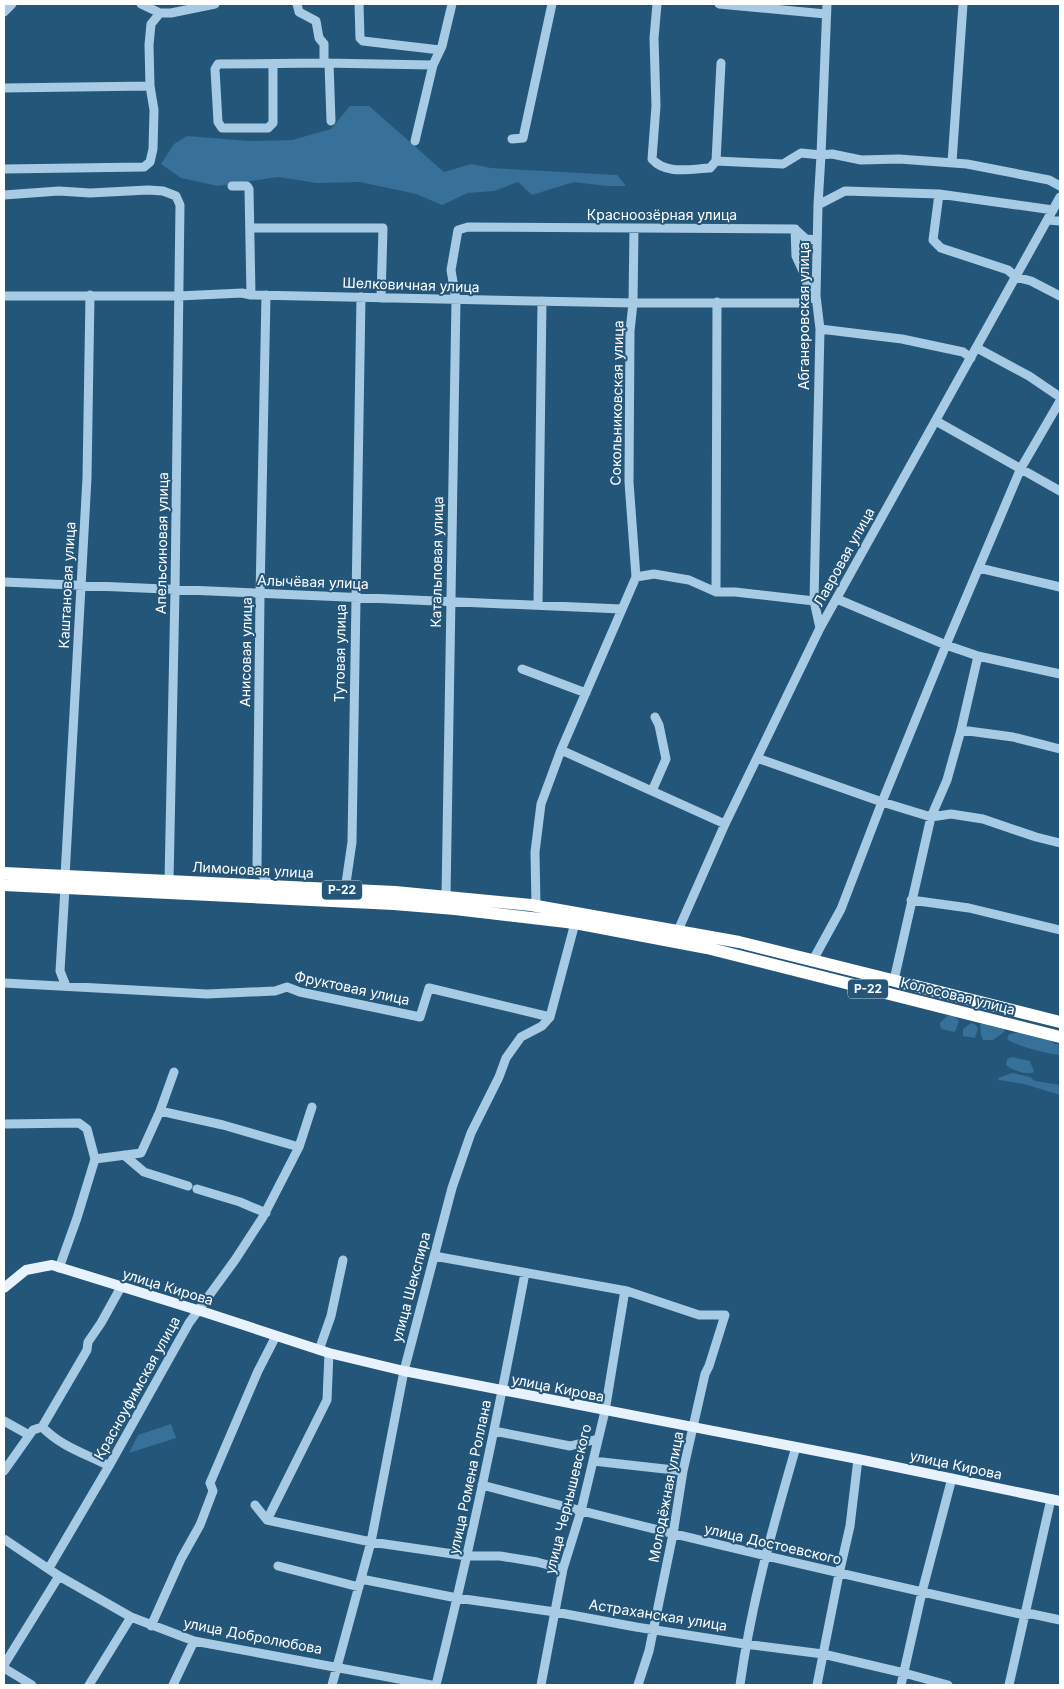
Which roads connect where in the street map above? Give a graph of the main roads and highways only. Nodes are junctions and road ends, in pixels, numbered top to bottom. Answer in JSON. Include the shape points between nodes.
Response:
{"nodes":[{"id":1,"x":4,"y":873,"type":"edge"},
{"id":2,"x":65,"y":882,"type":"junction"},
{"id":3,"x":4,"y":885,"type":"edge"},
{"id":4,"x":676,"y":936,"type":"junction"},
{"id":5,"x":1060,"y":1022,"type":"edge"},
{"id":6,"x":1060,"y":1037,"type":"edge"},
{"id":7,"x":4,"y":1288,"type":"edge"},
{"id":8,"x":1056,"y":1500,"type":"edge"}],
"edges":[{"from":1,"to":2,"type":"highway","name":"Лимоновая улица","number":"Р-22"},
{"from":2,"to":3,"type":"highway","name":"Лимоновая улица","number":"Р-22"},
{"from":2,"to":4,"type":"highway","name":"Лимоновая улица","number":"Р-22","via":[[455,909]]},
{"from":2,"to":4,"type":"highway","name":"Лимоновая улица","number":"Р-22","via":[[169,881],[446,896],[536,906]]},
{"from":4,"to":5,"type":"highway","name":"Колосовая улица","number":"Р-22","via":[[740,942]]},
{"from":4,"to":6,"type":"highway","name":"Колосовая улица","number":"Р-22","via":[[707,948]]},
{"from":7,"to":8,"type":"main road","name":"улица Кирова","via":[[26,1270],[52,1265],[324,1351],[404,1371]]}]}
